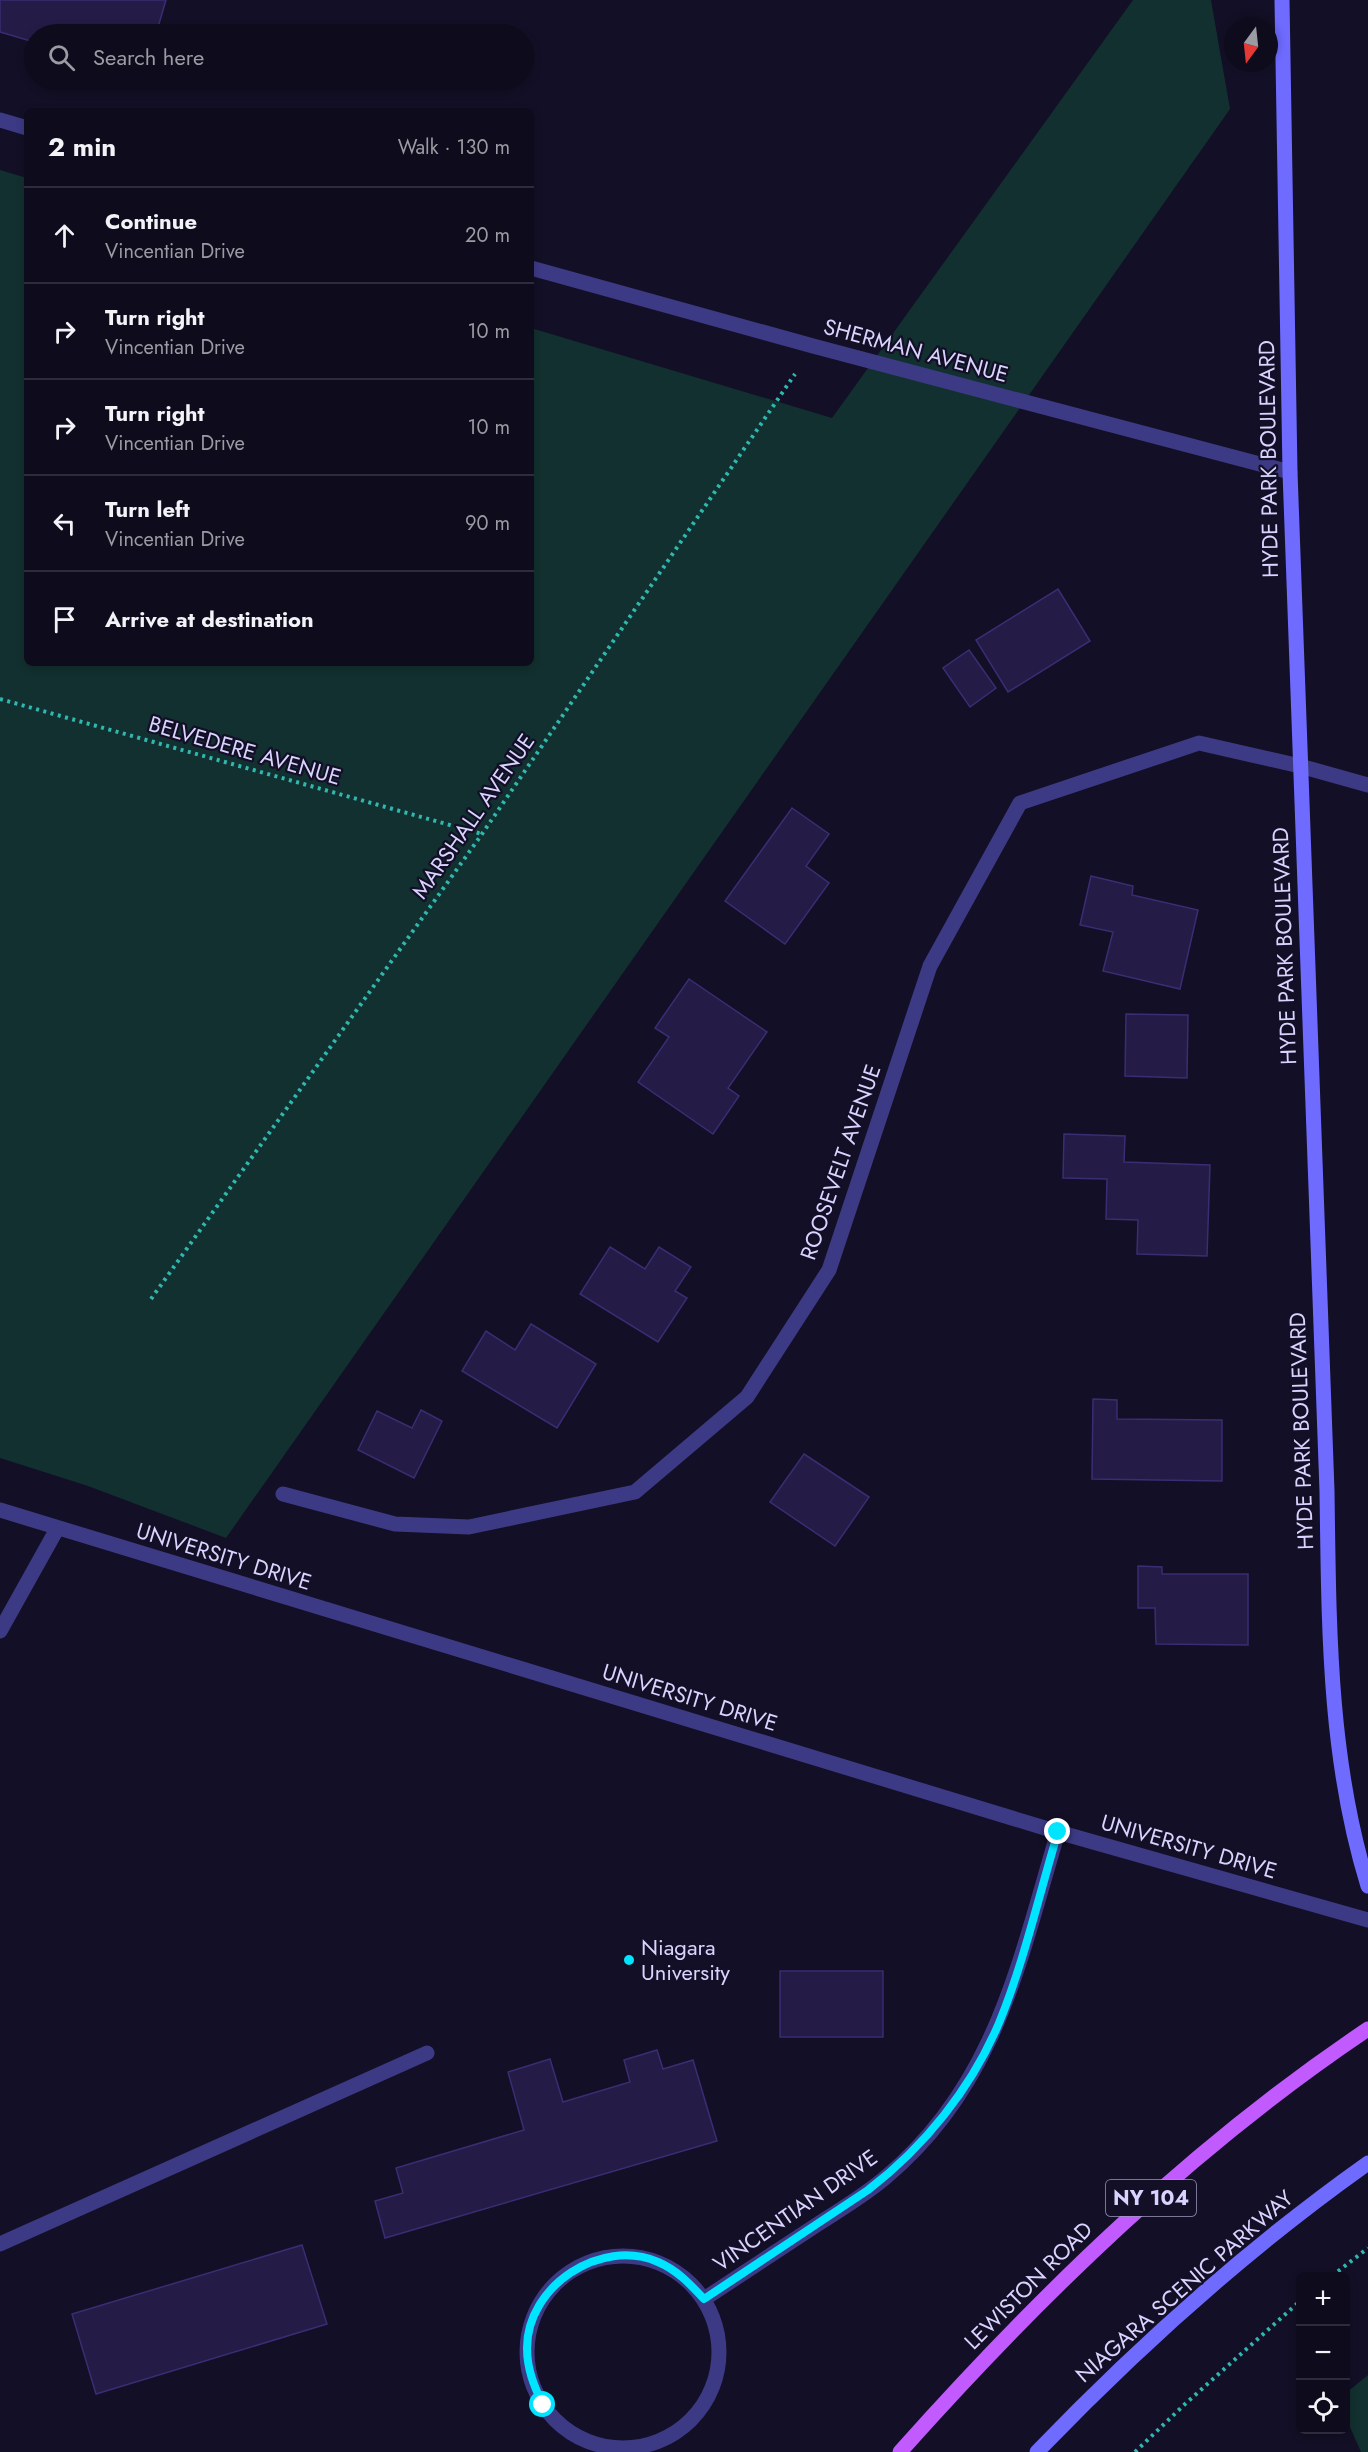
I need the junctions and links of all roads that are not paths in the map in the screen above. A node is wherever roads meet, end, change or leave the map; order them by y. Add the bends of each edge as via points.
1 (1282, 0) edge
2 (0, 120) edge
3 (24, 127) edge
4 (534, 269) edge
5 (1290, 472) junction
6 (1300, 766) junction
7 (1368, 785) edge
8 (283, 1494) dead end
9 (0, 1510) edge
10 (57, 1529) junction
11 (0, 1631) edge
12 (1058, 1832) junction
13 (1368, 1886) edge
14 (1368, 1920) edge
15 (1368, 2029) edge
16 (427, 2053) dead end
17 (1368, 2163) edge
18 (0, 2244) edge
19 (704, 2299) junction
20 (900, 2452) edge
21 (1037, 2452) edge

1 - 5 main road, HYDE PARK BOULEVARD
2 - 3 street
4 - 5 street, SHERMAN AVENUE
5 - 6 main road, HYDE PARK BOULEVARD
6 - 7 street, ROOSEVELT AVENUE
6 - 8 street, ROOSEVELT AVENUE via 1199,743 1020,803 930,966 829,1270 747,1397 635,1492 469,1527 395,1524
6 - 13 main road, HYDE PARK BOULEVARD via 1329,1638 1348,1804
9 - 10 street, UNIVERSITY DRIVE
10 - 11 street
10 - 12 street, UNIVERSITY DRIVE
12 - 14 street, UNIVERSITY DRIVE
12 - 19 street, VINCENTIAN DRIVE via 1006,2005 988,2045 950,2107 922,2142 878,2183
15 - 20 main road, LEWISTON ROAD / NY 104 via 1247,2118 1124,2222 1010,2333
16 - 18 street
17 - 21 main road, NIAGARA SCENIC PARKWAY via 1273,2234 1201,2295
19 - 19 street, VINCENTIAN DRIVE via 684,2277 657,2261 628,2256 598,2259 570,2272 548,2292 533,2317 527,2347 530,2377 543,2405 563,2427 590,2442 619,2448 649,2445 677,2432 699,2412 714,2386 720,2356 716,2326

